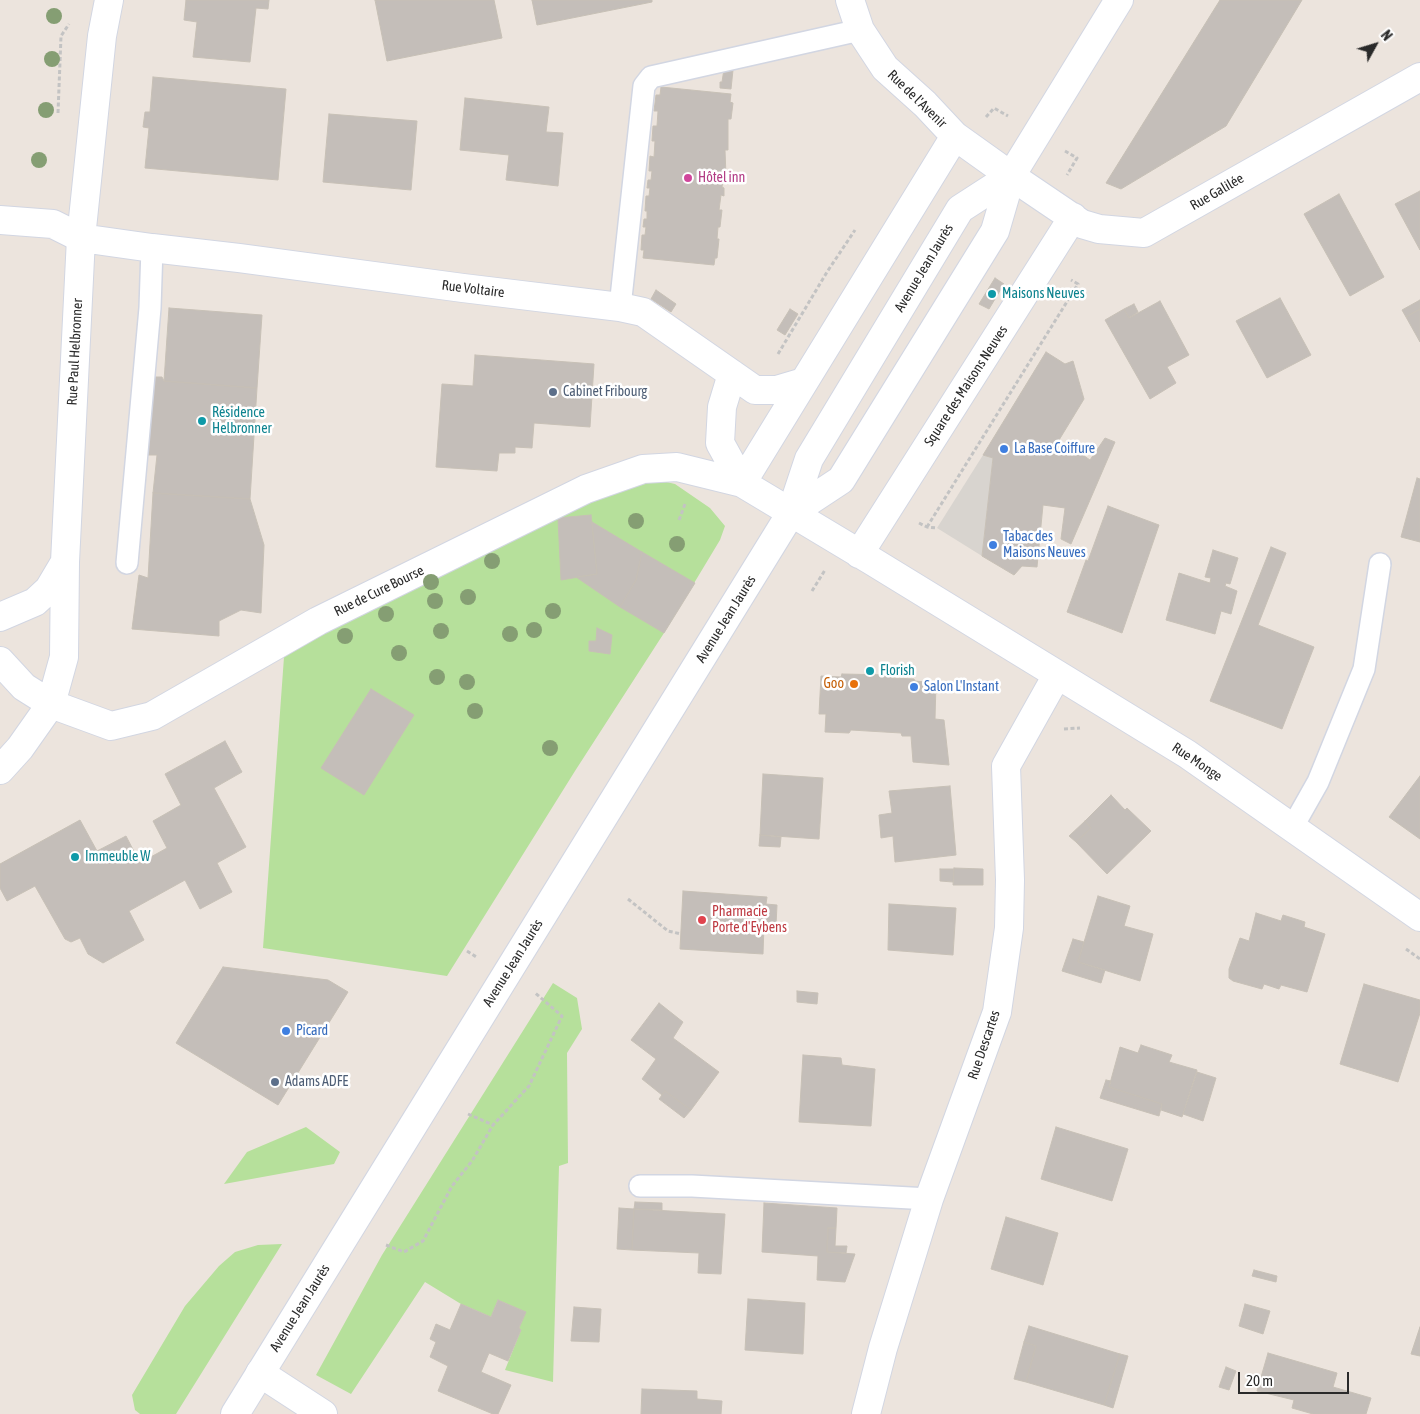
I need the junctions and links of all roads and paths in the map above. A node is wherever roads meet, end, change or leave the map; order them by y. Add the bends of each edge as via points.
1 (109, 0) edge
2 (850, 0) edge
3 (1119, 0) edge
4 (860, 30) junction
5 (1420, 77) edge
6 (955, 136) junction
7 (1011, 176) junction
8 (1073, 217) junction
9 (0, 220) edge
10 (859, 224) dead end
11 (81, 238) junction
12 (152, 248) junction
13 (1078, 284) dead end
14 (620, 307) junction
15 (732, 374) junction
16 (804, 382) junction
17 (755, 390) junction
18 (698, 474) junction
19 (742, 483) junction
20 (791, 513) junction
21 (679, 520) dead end
22 (927, 527) dead end
23 (859, 554) junction
24 (65, 562) junction
25 (127, 563) dead end
26 (1380, 564) dead end
27 (0, 617) edge
28 (0, 661) edge
29 (1057, 675) junction
30 (51, 704) junction
31 (0, 770) edge
32 (1292, 828) junction
33 (628, 899) dead end
34 (1420, 917) edge
35 (681, 934) dead end
36 (467, 951) dead end
37 (506, 974) junction
38 (468, 1114) dead end
39 (493, 1125) junction
40 (640, 1186) dead end
41 (930, 1199) junction
42 (386, 1245) dead end
43 (260, 1373) junction
44 (235, 1414) edge
45 (323, 1414) edge
46 (866, 1414) edge

1 - 11 street, Rue Paul Helbronner via 102,36
2 - 4 street, Rue de l'Avenir
3 - 7 street, Avenue Jean Jaurès
4 - 6 street, Rue de l'Avenir via 885,68
4 - 14 lane via 652,77 644,86
5 - 8 street, Rue Galilée via 1144,234 1099,229 1082,224
6 - 7 street, Rue de l'Avenir
6 - 16 street
7 - 8 street, Rue Galilée
7 - 20 street, Avenue Jean Jaurès via 960,209 809,459
7 - 20 street, Avenue Jean Jaurès via 995,231 841,480
8 - 23 street, Square des Maisons Neuves
9 - 11 street, Rue Voltaire via 53,224
10 - 17 path
11 - 12 street, Rue Voltaire
11 - 24 street, Rue Paul Helbronner
12 - 14 street, Rue Voltaire
12 - 25 lane via 150,308
13 - 22 path
14 - 15 street, Rue Voltaire via 643,312
15 - 17 street
15 - 19 street via 722,407 720,443
16 - 17 street via 777,390
16 - 19 street
18 - 19 street, Rue de Cure Bourse
18 - 21 path
18 - 30 street, Rue de Cure Bourse via 677,467 643,468 586,489 318,621 152,716 111,726
19 - 20 street, Rue de Cure Bourse
20 - 23 street
20 - 37 street, Avenue Jean Jaurès
23 - 29 street, Rue Monge
24 - 27 street via 49,589 35,602
24 - 30 street, Rue Paul Helbronner via 64,657
26 - 32 lane via 1364,669 1318,782
28 - 30 street, Rue de Cure Bourse via 24,687
29 - 32 street, Rue Monge via 1187,754
29 - 41 street, Rue Descartes via 1006,766 1009,928 997,1012
30 - 31 street
32 - 34 street, Rue Monge
33 - 35 path via 668,931
36 - 37 path
37 - 39 path via 562,1016 529,1086
37 - 43 street, Avenue Jean Jaurès
38 - 39 path
39 - 42 path via 472,1161 452,1186 423,1241 404,1252
40 - 41 lane
41 - 46 street, Rue Descartes via 883,1348
43 - 44 street, Avenue Jean Jaurès
43 - 45 street

